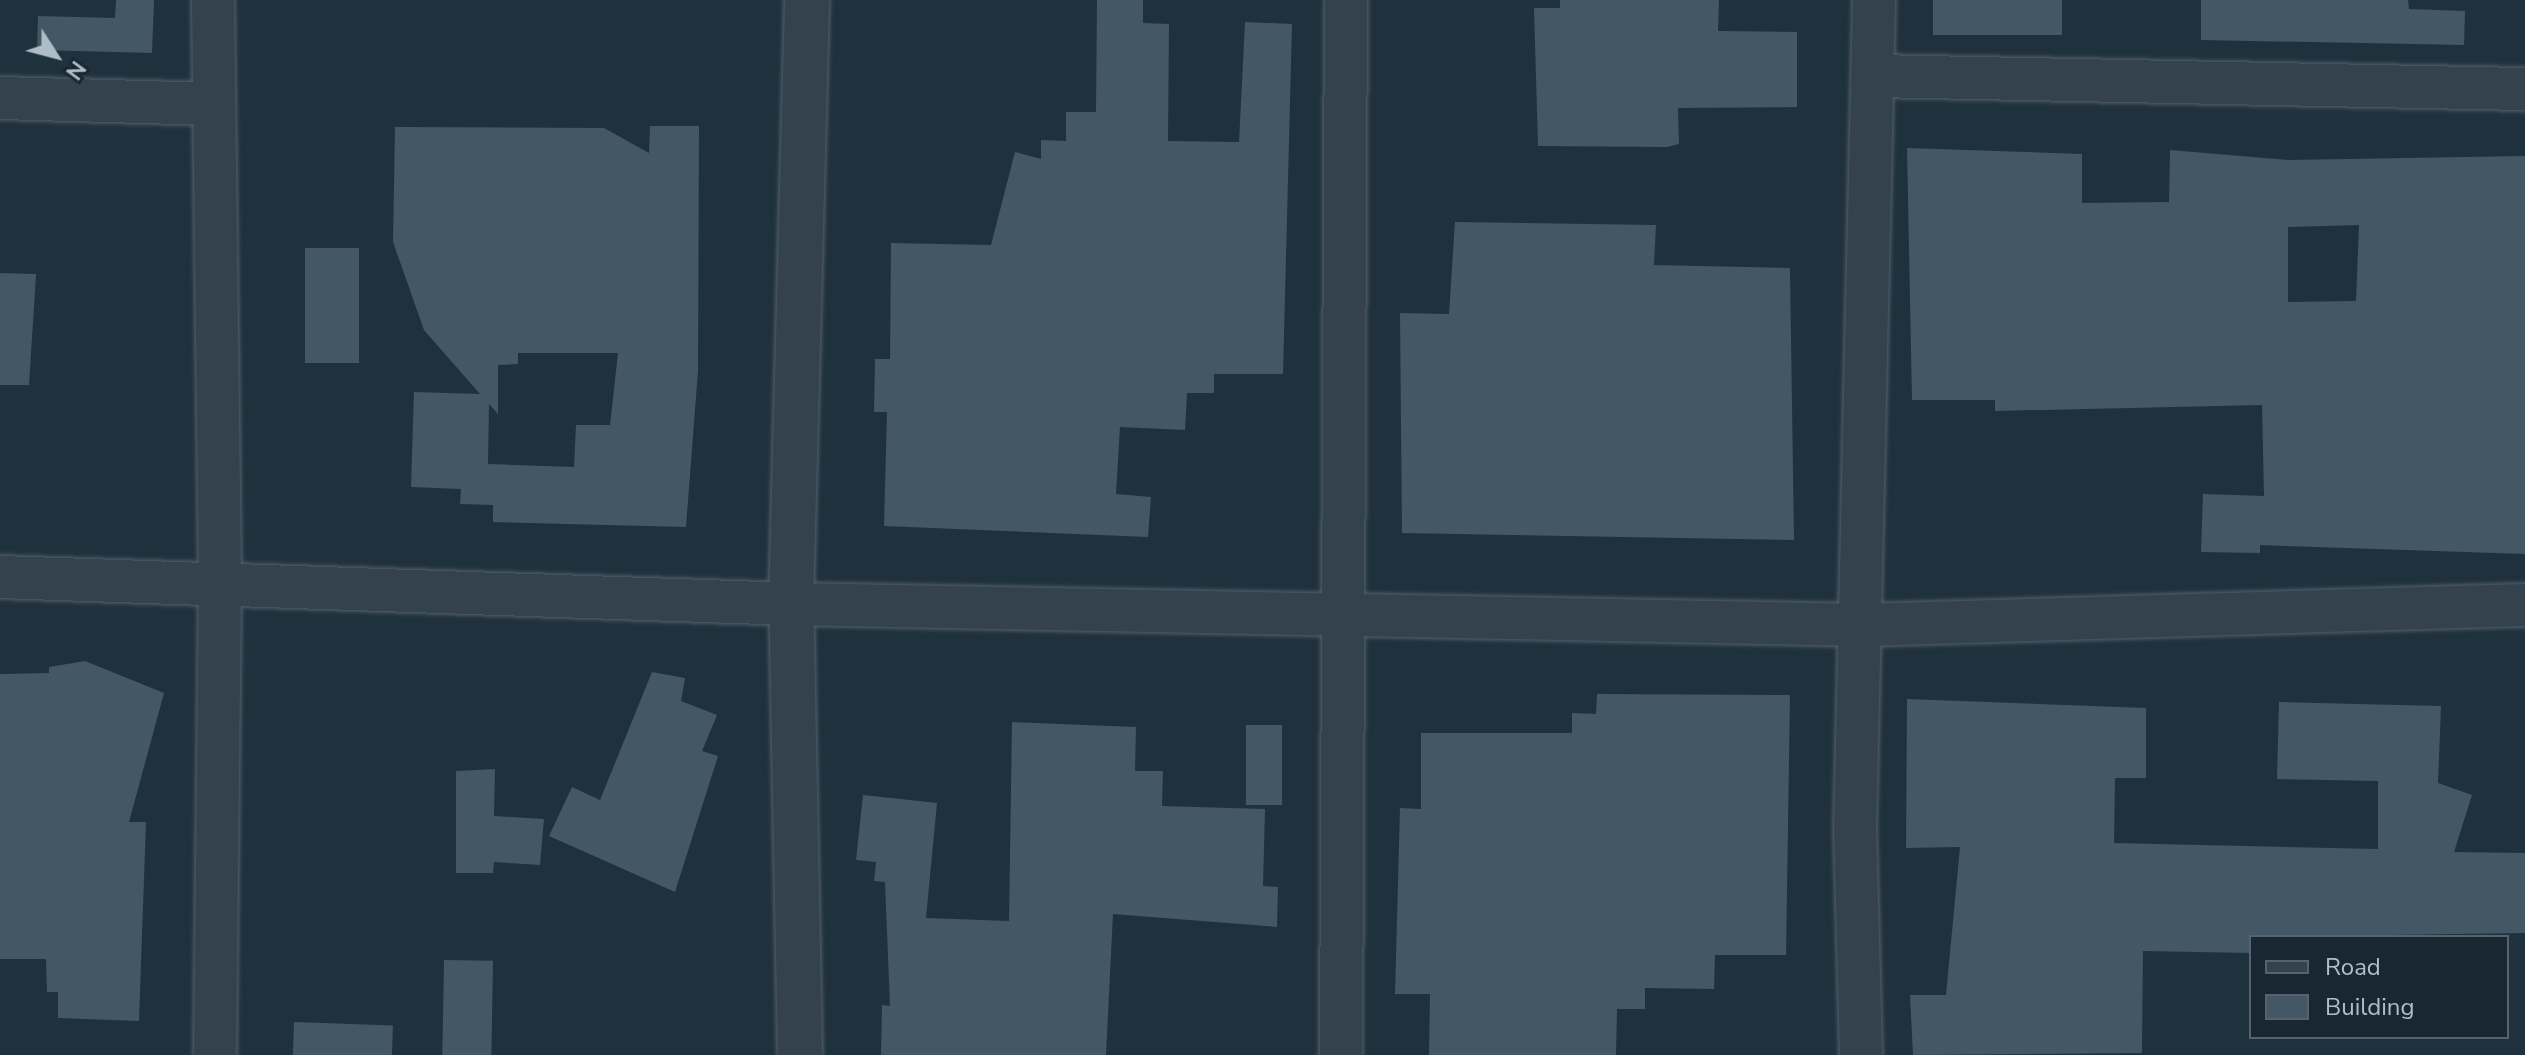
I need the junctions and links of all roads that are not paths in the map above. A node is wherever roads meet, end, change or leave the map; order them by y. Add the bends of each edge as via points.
1 (213, 0) edge
2 (807, 0) edge
3 (1346, 0) edge
4 (1874, 0) edge
5 (1875, 76) junction
6 (2525, 89) edge
7 (0, 98) edge
8 (211, 104) junction
9 (0, 577) edge
10 (220, 582) junction
11 (791, 604) junction
12 (2525, 605) edge
13 (1348, 615) junction
14 (1863, 625) junction
15 (215, 1055) edge
16 (800, 1055) edge
17 (1341, 1055) edge
18 (1861, 1055) edge

1 - 8 street
2 - 11 street
3 - 13 street
4 - 5 street
5 - 6 street
5 - 14 street
7 - 8 street
8 - 10 street
9 - 10 street
10 - 11 street
10 - 15 street
11 - 13 street
11 - 16 street
12 - 14 street
13 - 14 street
13 - 17 street
14 - 18 street via 1855,832

